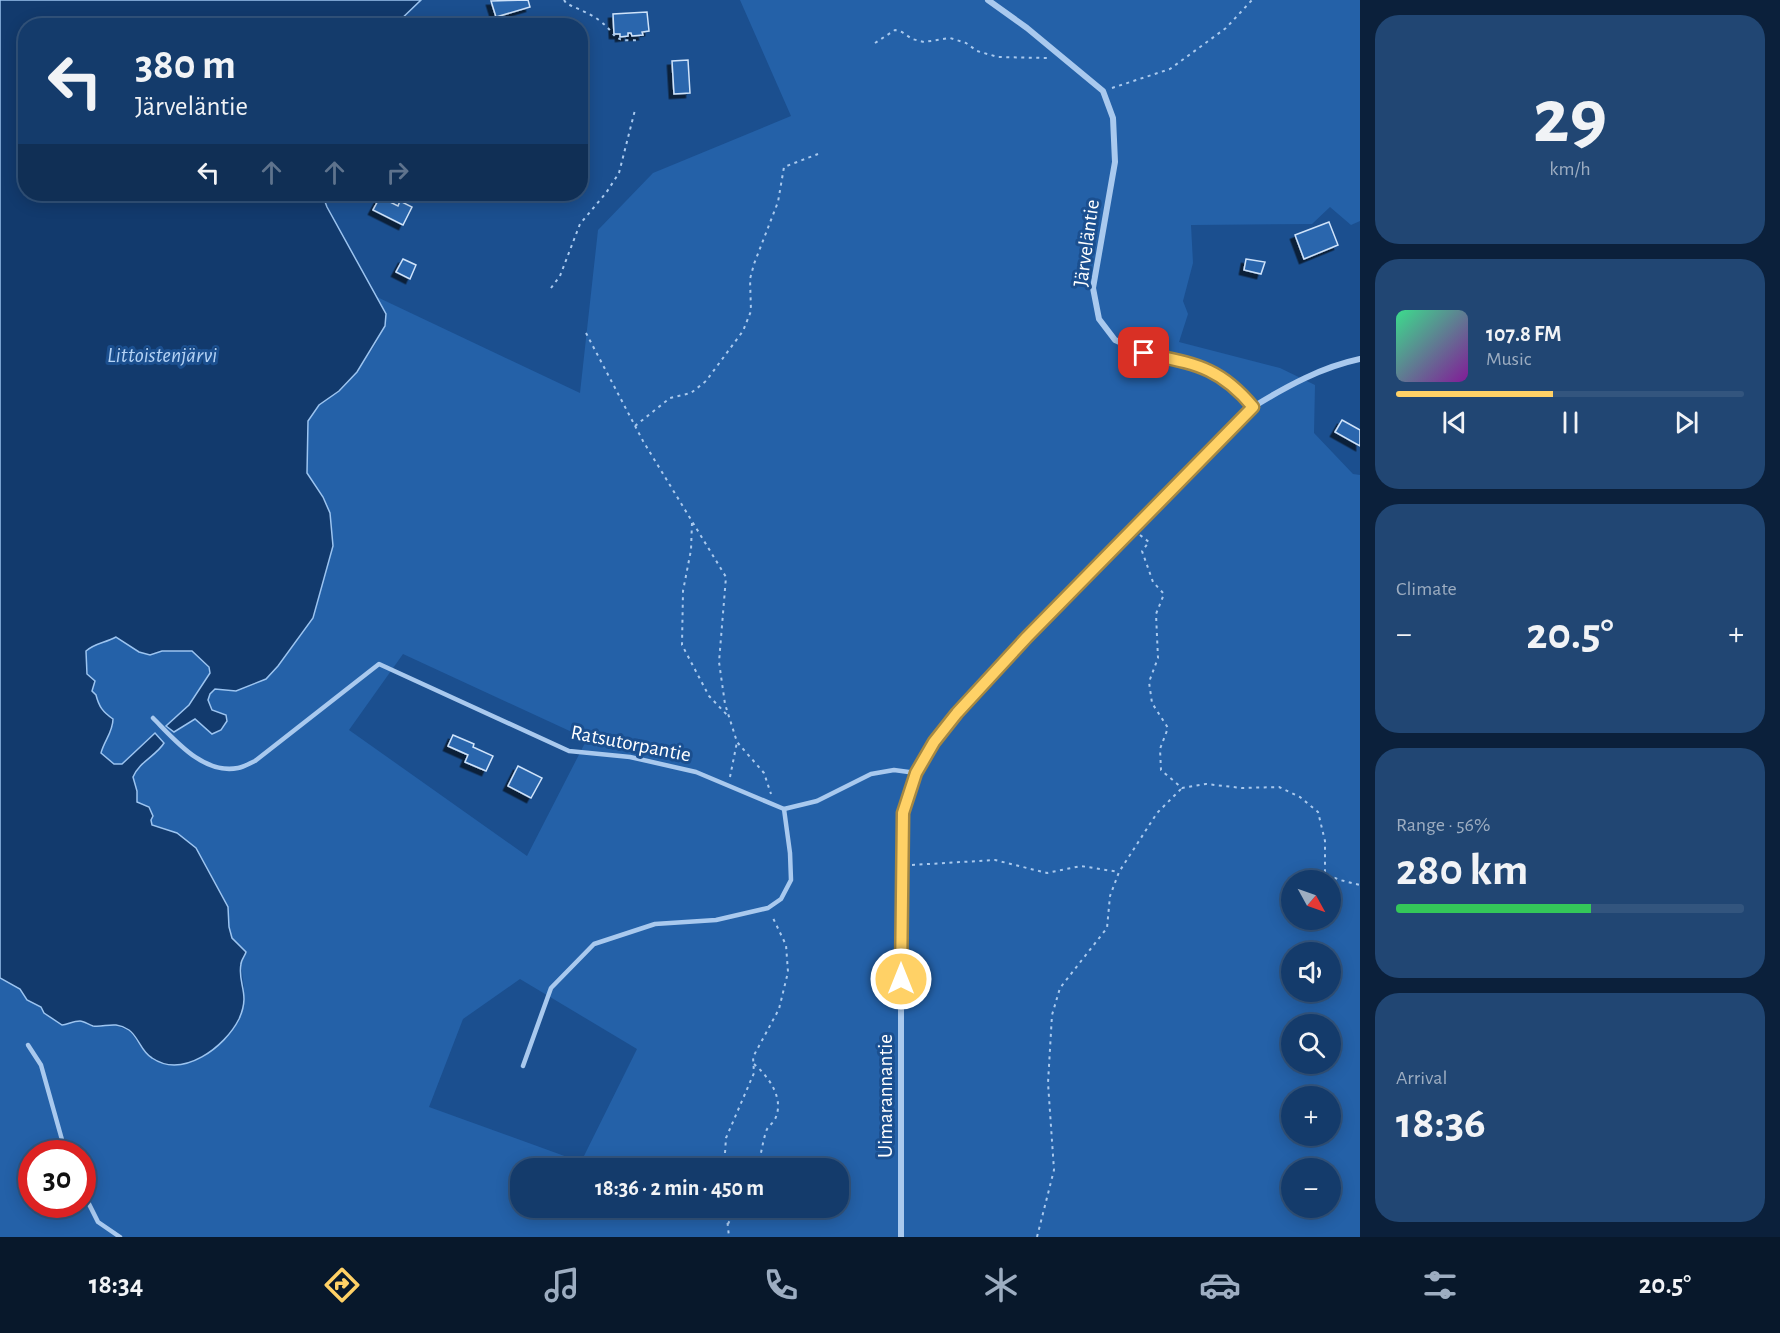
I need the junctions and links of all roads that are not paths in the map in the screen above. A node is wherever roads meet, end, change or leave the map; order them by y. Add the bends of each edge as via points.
1 (988, 0) edge
2 (1360, 359) edge
3 (1253, 407) junction
4 (153, 718) dead end
5 (916, 773) junction
6 (784, 809) junction
7 (27, 1045) dead end
8 (523, 1066) dead end
9 (62, 1140) edge
10 (96, 1218) edge
11 (120, 1237) edge
12 (901, 1237) edge

1 - 3 street, Järveläntie via 1103,91 1113,117 1115,162 1093,288 1099,319 1115,340 1144,353 1190,363 1220,375
2 - 3 street via 1334,364
3 - 5 street, Uimarannantie via 957,713
4 - 6 lane, Ratsutorpantie via 199,759 213,766 238,768 255,761 379,664 569,751 630,757 696,772
5 - 6 lane via 894,770 871,774 817,801
5 - 12 street, Uimarannantie via 903,813
6 - 8 lane via 791,880 781,899 768,908 716,920 655,924 594,944 551,988
7 - 9 lane via 41,1065
10 - 11 lane

